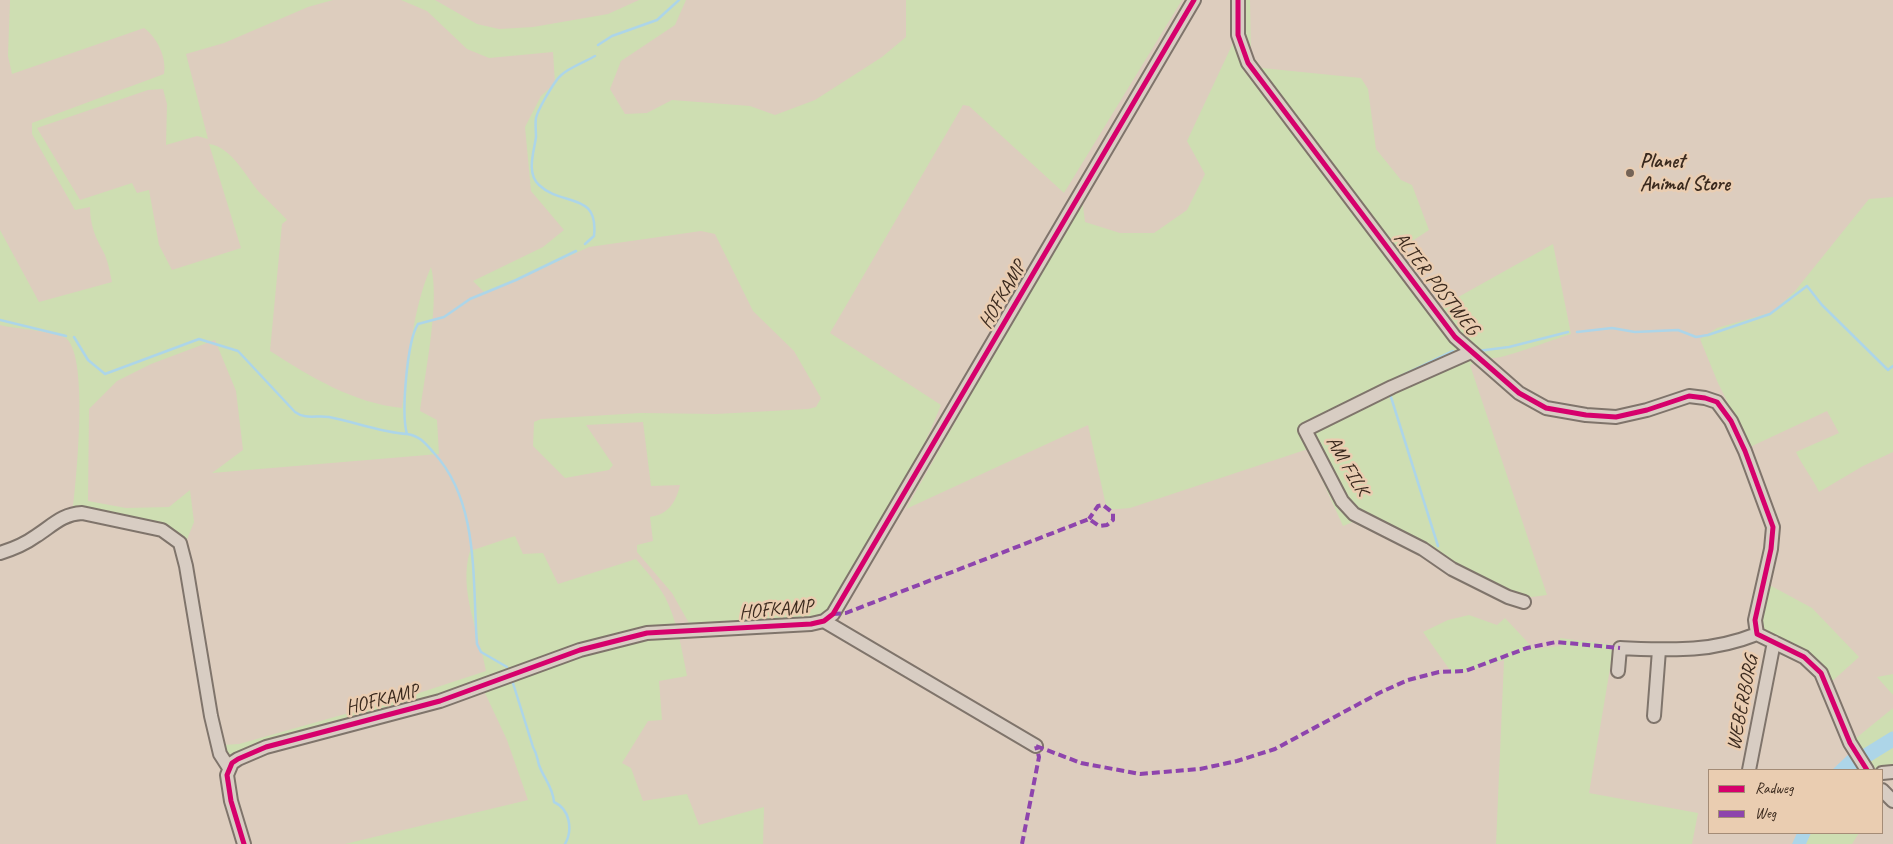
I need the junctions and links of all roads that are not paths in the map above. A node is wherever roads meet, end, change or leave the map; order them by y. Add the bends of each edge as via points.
1 (1194, 0) edge
2 (1238, 0) edge
3 (1471, 352) junction
4 (0, 553) edge
5 (1524, 602) dead end
6 (824, 621) junction
7 (1757, 634) junction
8 (1774, 642) junction
9 (1659, 650) junction
10 (1618, 671) dead end
11 (1654, 716) dead end
12 (1036, 746) dead end
13 (1865, 767) edge
14 (228, 768) junction
15 (1749, 769) edge
16 (1883, 791) edge
17 (1893, 801) edge
18 (244, 844) edge

1 - 6 street, HOFKAMP via 840,604
2 - 3 street, ALTER POSTWEG via 1238,34 1248,63 1450,330
3 - 5 street, AM FILK via 1305,430 1342,501 1354,514 1423,549 1452,569
3 - 7 street, ALTER POSTWEG via 1519,392 1546,408 1616,417 1689,396 1717,402 1731,421 1745,451 1773,527 1755,620
4 - 14 street via 35,537 61,518 82,513 162,530 180,542 211,716 220,754
6 - 12 street, HOFKAMP
6 - 14 street, HOFKAMP via 647,633 538,664 440,701 266,746 238,759
7 - 8 street
7 - 9 street via 1703,650
8 - 13 street via 1804,657 1821,673 1853,748
8 - 15 street, WEBERBORG
9 - 10 street via 1620,648
9 - 11 street
14 - 18 street via 228,789
16 - 17 street

